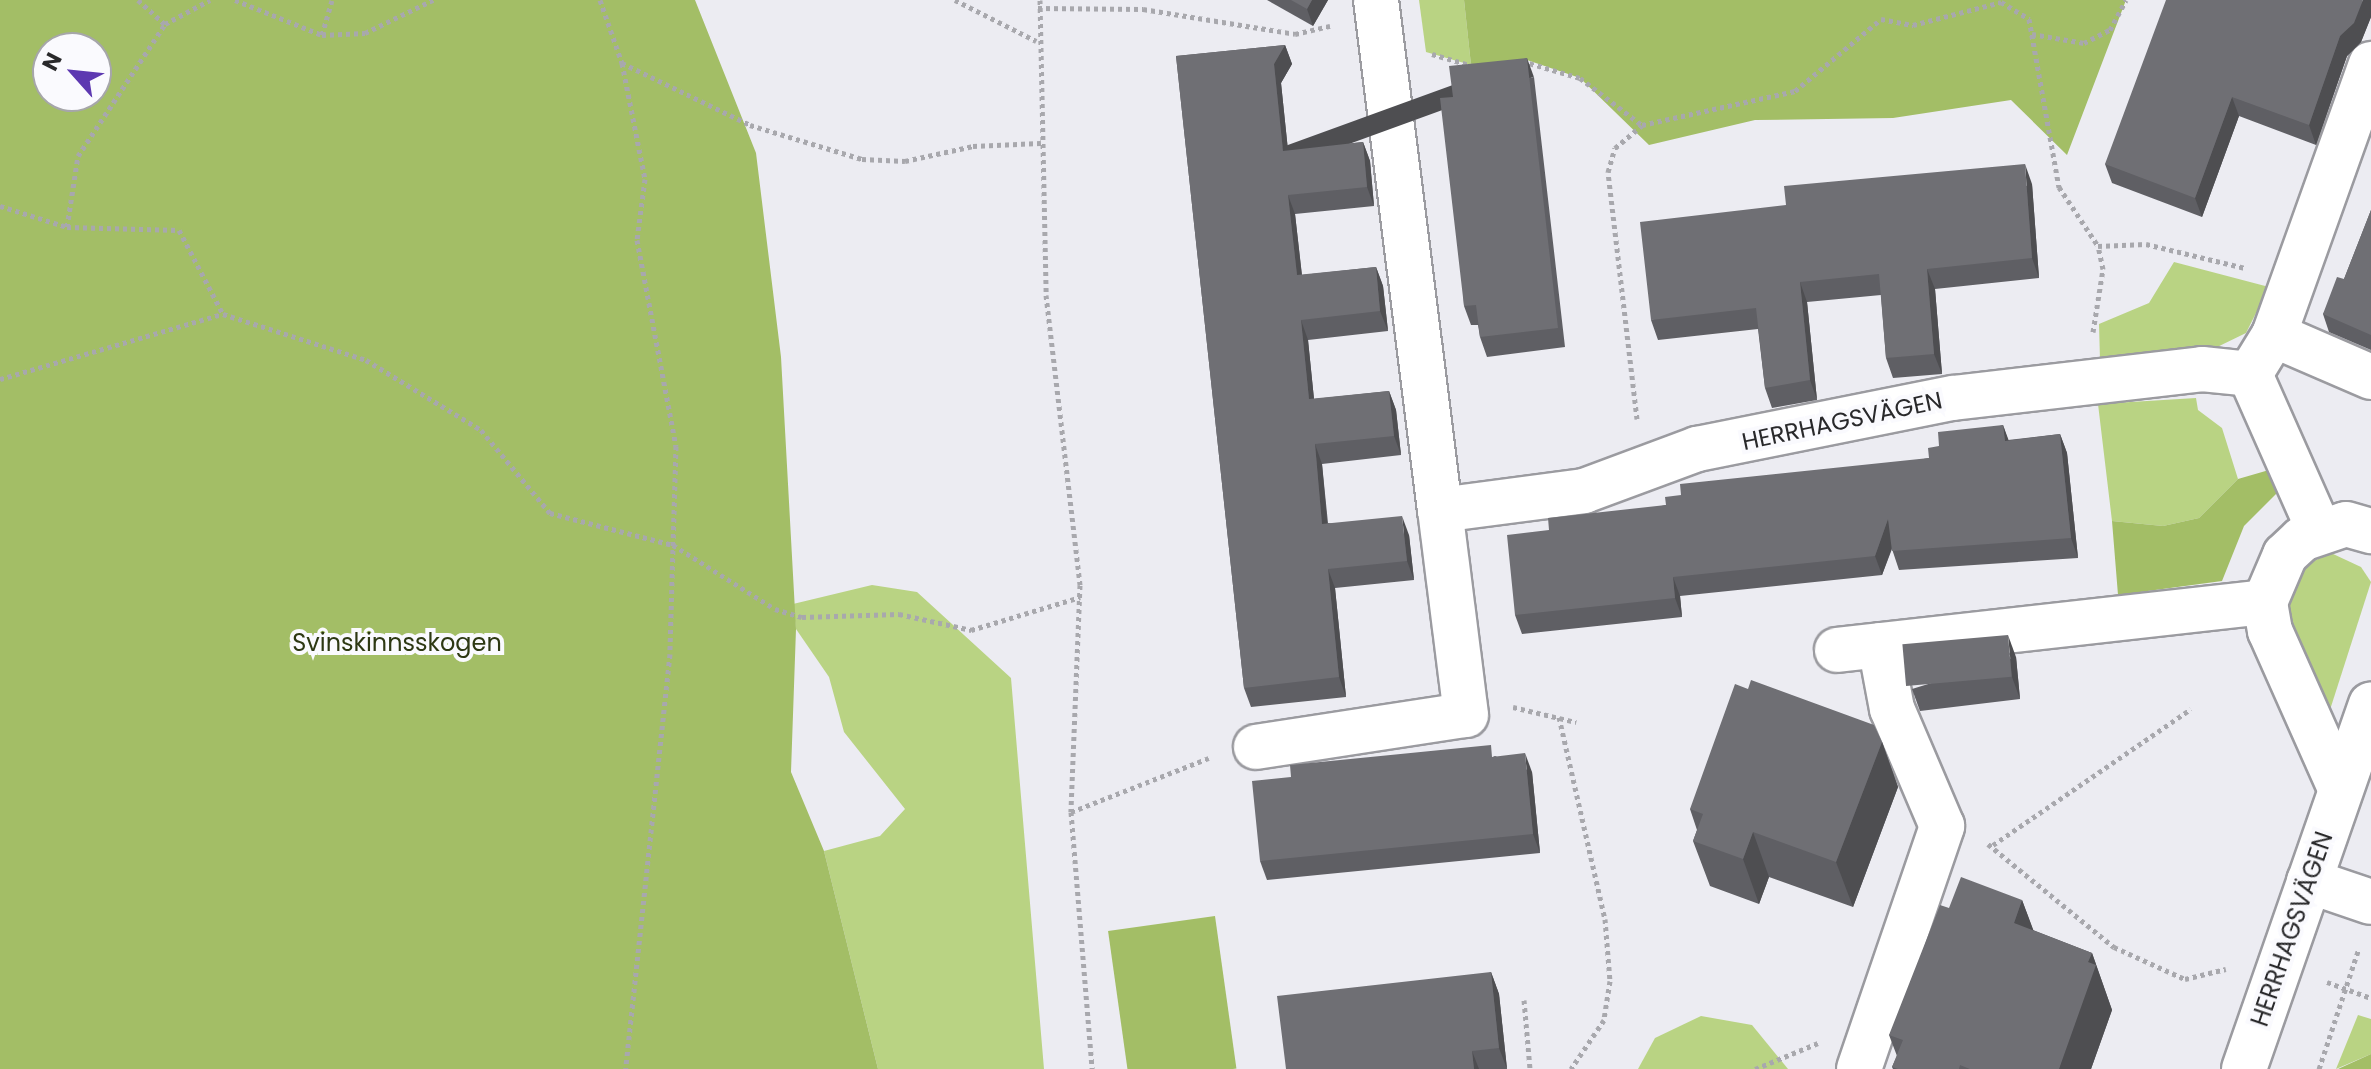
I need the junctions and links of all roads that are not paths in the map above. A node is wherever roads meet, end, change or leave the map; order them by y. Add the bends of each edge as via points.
1 (1377, 7) edge
2 (2371, 64) edge
3 (2274, 335) junction
4 (2250, 374) junction
5 (2371, 377) edge
6 (1440, 510) junction
7 (2319, 530) junction
8 (2371, 531) edge
9 (2265, 602) junction
10 (1880, 645) junction
11 (1837, 650) dead end
12 (2371, 704) edge
13 (1256, 747) road end
14 (2340, 788) junction
15 (2309, 881) junction
16 (2371, 902) edge
17 (1859, 1069) edge
18 (2244, 1069) edge

1 - 6 street
2 - 3 street
3 - 4 street
3 - 5 street
4 - 6 street, HERRHAGSVÄGEN via 2202,369 1953,398 1697,449 1584,491
4 - 7 street
6 - 13 street via 1466,715
7 - 8 street via 2346,524
7 - 9 street via 2285,555
9 - 10 street
9 - 14 street via 2270,631
10 - 11 street
10 - 17 street via 1892,709 1934,794 1941,836
12 - 14 street, HERRHAGSVÄGEN
14 - 15 street, HERRHAGSVÄGEN
15 - 16 street
15 - 18 street, HERRHAGSVÄGEN

